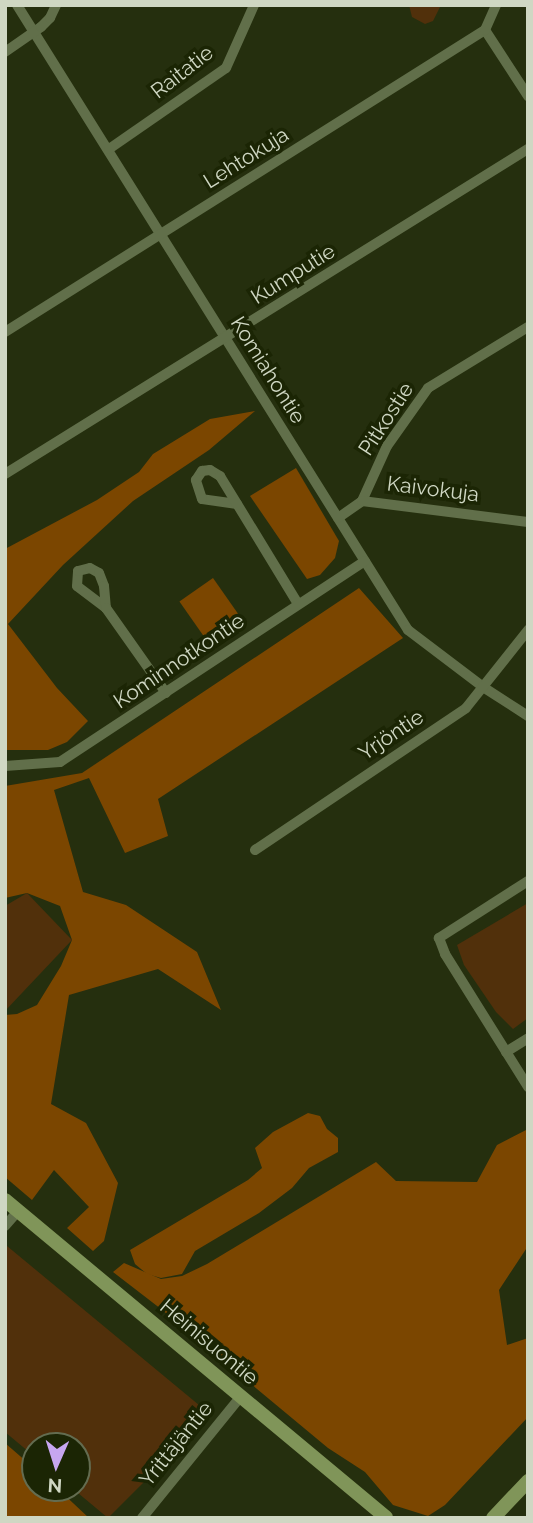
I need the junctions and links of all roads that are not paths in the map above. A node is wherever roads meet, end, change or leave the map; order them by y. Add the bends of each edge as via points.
1 (18, 5) edge
2 (56, 5) edge
3 (254, 5) edge
4 (496, 5) edge
5 (485, 30) junction
6 (34, 33) junction
7 (5, 52) edge
8 (528, 96) edge
9 (109, 149) junction
10 (528, 149) edge
11 (160, 235) junction
12 (528, 327) edge
13 (5, 332) edge
14 (225, 339) junction
15 (5, 474) edge
16 (362, 501) junction
17 (237, 504) dead end
18 (338, 518) junction
19 (528, 522) edge
20 (365, 561) junction
21 (298, 604) junction
22 (106, 608) dead end
23 (528, 630) edge
24 (483, 687) junction
25 (166, 694) junction
26 (528, 716) edge
27 (5, 766) edge
28 (255, 850) dead end
29 (528, 881) edge
30 (528, 1038) edge
31 (506, 1052) junction
32 (528, 1087) edge
33 (5, 1200) edge
34 (18, 1211) junction
35 (5, 1226) edge
36 (241, 1396) junction
37 (528, 1481) edge
38 (142, 1518) edge
39 (386, 1518) edge
40 (493, 1518) edge

1 - 6 street, Komiahontie
2 - 6 street via 50,19
3 - 9 street, Raitatie via 226,68
4 - 5 street
5 - 8 street
5 - 11 street, Lehtokuja
6 - 7 street
6 - 9 street, Komiahontie
9 - 11 street, Komiahontie
10 - 14 street, Kumputie
11 - 13 street, Lehtokuja
11 - 14 street, Komiahontie
12 - 16 street, Pitkostie via 428,388 387,446
14 - 15 street, Kumputie
14 - 18 street, Komiahontie
16 - 18 street, Kaivokuja
16 - 19 street, Kaivokuja
17 - 21 street
18 - 20 street, Komiahontie
20 - 21 street, Kominnotkontie
20 - 24 street, Komiahontie via 408,630
21 - 25 street, Kominnotkontie
22 - 25 street
23 - 24 street, Yrjöntie
24 - 26 street, Komiahontie
24 - 28 street, Yrjöntie via 466,708
25 - 27 street, Kominnotkontie via 60,762
29 - 31 street via 439,938
30 - 31 street
31 - 32 street
33 - 34 street, Heinisuontie
34 - 35 street
34 - 36 street, Heinisuontie
36 - 38 street, Yrittäjäntie
36 - 39 street, Heinisuontie
37 - 40 street

